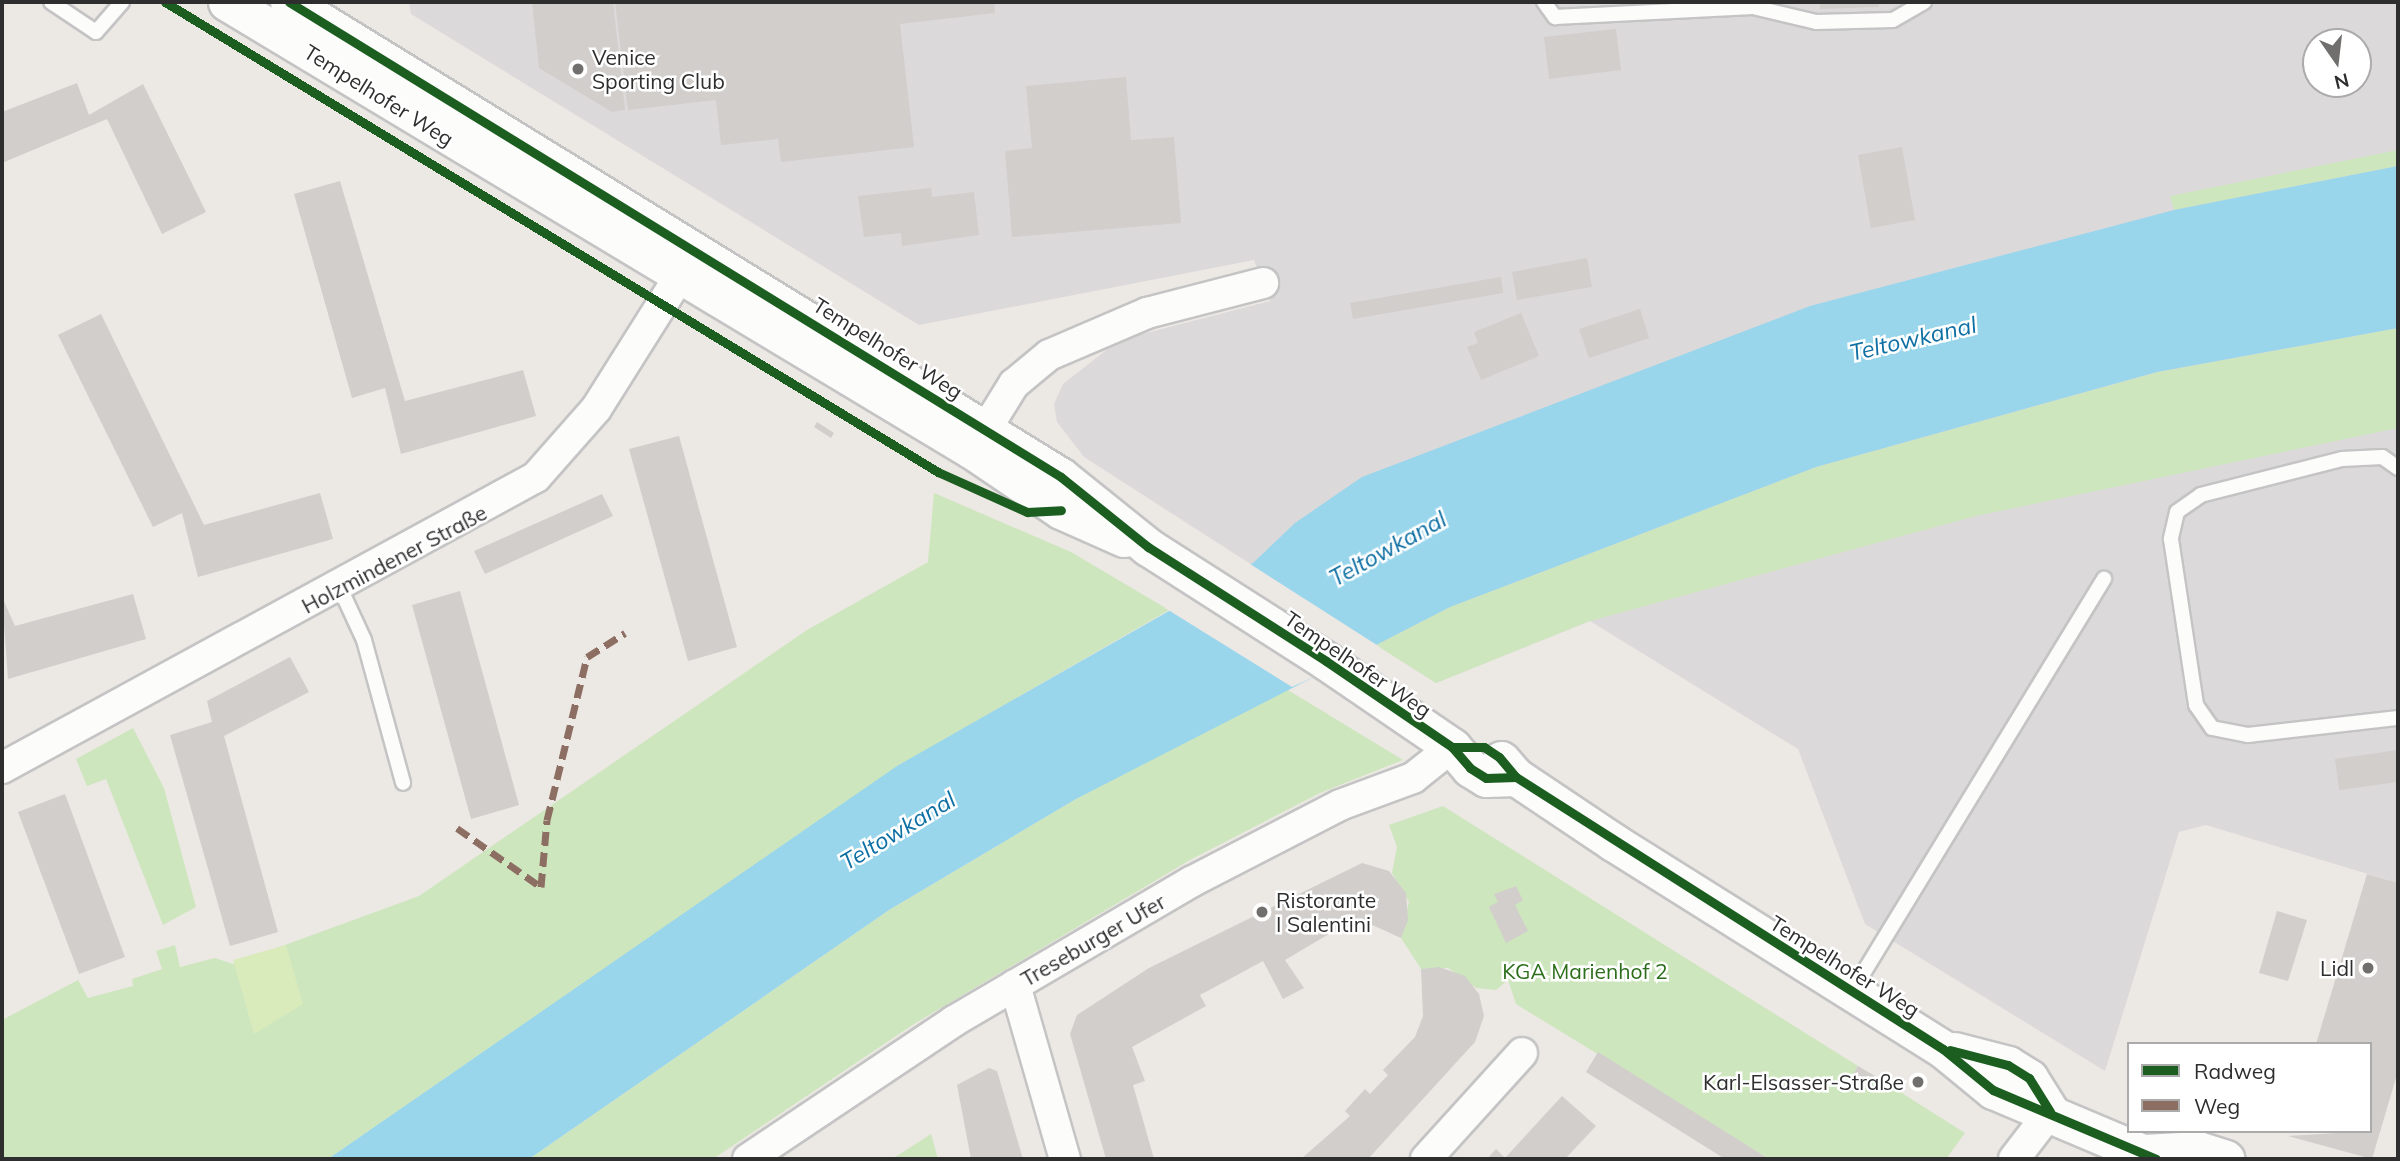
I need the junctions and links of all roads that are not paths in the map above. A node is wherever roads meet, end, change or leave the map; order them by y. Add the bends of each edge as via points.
1 (51, 2) edge
2 (122, 2) edge
3 (227, 2) edge
4 (289, 2) edge
5 (1544, 2) edge
6 (1924, 2) edge
7 (688, 265) junction
8 (1263, 283) dead end
9 (979, 440) junction
10 (2398, 468) edge
11 (2104, 578) dead end
12 (340, 588) junction
13 (2398, 718) edge
14 (1452, 747) junction
15 (2, 768) edge
16 (403, 783) dead end
17 (1015, 985) junction
18 (1852, 991) junction
19 (1522, 1053) dead end
20 (2050, 1112) junction
21 (2150, 1156) edge
22 (748, 1159) edge
23 (1065, 1159) edge
24 (1426, 1159) edge
25 (2014, 1159) edge
26 (2226, 1159) edge

1 - 2 lane via 96,32
3 - 7 street, Tempelhofer Weg
4 - 7 street, Tempelhofer Weg
5 - 6 lane via 1555,17 1753,7 1816,22 1893,20
7 - 9 street, Tempelhofer Weg
7 - 12 street, Holzmindener Straße via 562,454 504,499
8 - 9 street via 1147,313 1049,355 1014,384
9 - 14 street, Tempelhofer Weg via 1088,495 1148,547
10 - 13 lane via 2382,457 2353,457 2200,495 2177,512 2171,538 2196,705 2212,728 2248,735
11 - 18 lane
12 - 15 street, Holzmindener Straße
12 - 16 lane via 364,640
14 - 17 street, Treseburger Ufer via 1423,772 1304,823
14 - 18 street, Tempelhofer Weg via 1484,747 1516,777
17 - 22 street, Treseburger Ufer
17 - 23 street
18 - 20 street, Tempelhofer Weg via 1943,1049 2008,1065 2029,1078
19 - 24 street
20 - 21 street
20 - 25 street
21 - 26 street via 2198,1150

